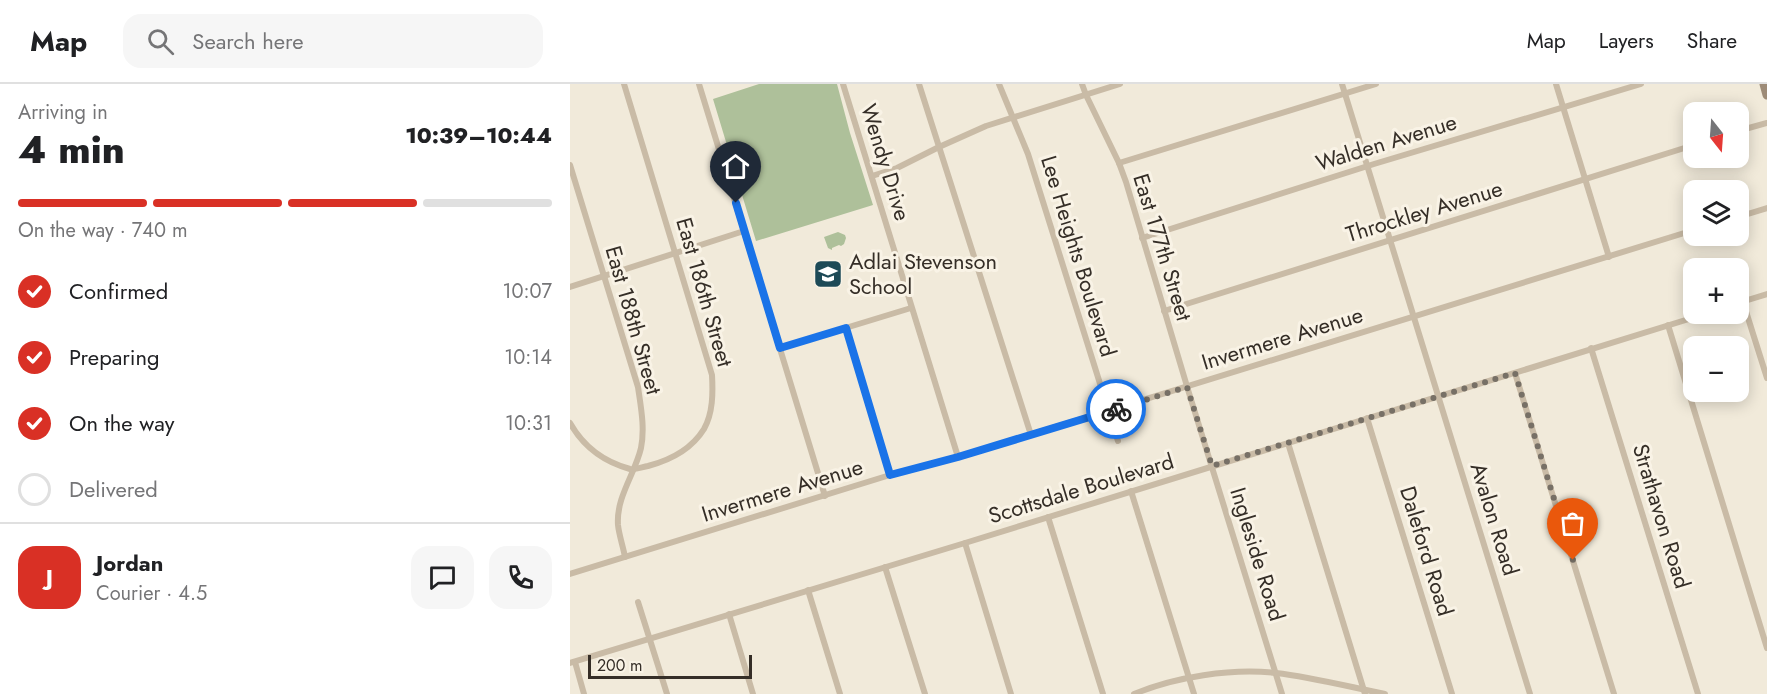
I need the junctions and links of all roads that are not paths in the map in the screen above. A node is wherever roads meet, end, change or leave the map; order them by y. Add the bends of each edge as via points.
1 (624, 84) edge
2 (699, 84) edge
3 (843, 84) edge
4 (919, 84) edge
5 (999, 84) edge
6 (1082, 84) edge
7 (1120, 84) edge
8 (1342, 84) edge
9 (1376, 84) edge
10 (1556, 84) edge
11 (1641, 84) edge
12 (1764, 84) edge
13 (1345, 94) junction
14 (1086, 95) junction
15 (1767, 95) edge
16 (1563, 106) junction
17 (1014, 117) junction
18 (1767, 123) edge
19 (1749, 128) edge
20 (939, 147) junction
21 (1683, 148) edge
22 (1119, 163) junction
23 (570, 165) edge
24 (1368, 166) junction
25 (872, 176) junction
26 (1585, 179) junction
27 (1767, 208) edge
28 (1749, 214) edge
29 (744, 231) junction
30 (1683, 233) edge
31 (1142, 238) junction
32 (1390, 240) junction
33 (675, 253) junction
34 (1609, 256) junction
35 (604, 276) junction
36 (570, 287) edge
37 (1767, 294) edge
38 (1749, 300) edge
39 (911, 308) junction
40 (1164, 311) junction
41 (1414, 316) junction
42 (1683, 321) edge
43 (1748, 324) edge
44 (1668, 325) junction
45 (846, 328) junction
46 (780, 348) junction
47 (1591, 348) junction
48 (1515, 373) junction
49 (1767, 378) edge
50 (1187, 387) junction
51 (1439, 396) junction
52 (1108, 411) junction
53 (1367, 418) junction
54 (570, 423) edge
55 (1199, 426) joint
56 (1031, 435) junction
57 (1118, 441) dead end
58 (1288, 443) junction
59 (958, 457) junction
60 (1212, 466) junction
61 (632, 470) junction
62 (890, 475) junction
63 (1131, 491) junction
64 (825, 496) junction
65 (1048, 517) junction
66 (964, 543) junction
67 (625, 557) junction
68 (885, 567) junction
69 (570, 574) edge
70 (807, 590) junction
71 (638, 602) dead end
72 (729, 614) junction
73 (650, 638) junction
74 (1767, 648) edge
75 (572, 663) edge
76 (1276, 673) junction
77 (1190, 679) junction
78 (1365, 692) edge
79 (584, 694) edge
80 (667, 694) edge
81 (753, 694) edge
82 (840, 694) edge
83 (925, 694) edge
84 (1011, 694) edge
85 (1102, 694) edge
86 (1134, 694) edge
87 (1194, 694) edge
88 (1282, 694) edge
89 (1385, 694) edge
90 (1452, 694) edge
91 (1530, 694) edge
92 (1614, 694) edge
93 (1698, 694) edge

1 - 33 street, East 186th Street
2 - 29 street
3 - 25 street, Wendy Drive
4 - 20 street
5 - 17 street, Lee Heights Boulevard
6 - 14 street, East 177th Street
7 - 14 street
8 - 13 street, Avalon Road
9 - 13 street
10 - 16 street
11 - 16 street, Walden Avenue
12 - 15 main road
13 - 22 street
13 - 24 street, Avalon Road
14 - 17 street
14 - 22 street, East 177th Street
16 - 24 street, Walden Avenue
16 - 26 street
17 - 20 street
17 - 52 street, Lee Heights Boulevard
18 - 19 street
20 - 25 street
20 - 56 street
21 - 26 street, Throckley Avenue
22 - 31 street, East 177th Street
23 - 35 street, East 188th Street
24 - 31 street, Walden Avenue
24 - 32 street, Avalon Road
25 - 39 street, Wendy Drive
26 - 32 street, Throckley Avenue
26 - 34 street
27 - 28 street
29 - 33 street
29 - 46 street
30 - 34 street, Invermere Avenue
31 - 40 street, East 177th Street
32 - 40 street, Throckley Avenue
32 - 41 street, Avalon Road
33 - 35 street
33 - 61 street, East 186th Street via 712,375 713,395 704,428 693,443 668,460
34 - 41 street, Invermere Avenue
35 - 36 street
35 - 61 street, East 188th Street via 638,387 643,430
37 - 38 street
39 - 45 street
39 - 59 street, Wendy Drive
40 - 50 street, East 177th Street
41 - 50 street, Invermere Avenue
41 - 51 street, Avalon Road
42 - 44 street, Scottsdale Boulevard
43 - 49 street
44 - 47 street, Scottsdale Boulevard
44 - 74 street
45 - 46 street
45 - 62 street
46 - 64 street
47 - 48 street, Scottsdale Boulevard
47 - 93 street, Strathavon Road
48 - 51 street, Scottsdale Boulevard
48 - 92 street
50 - 52 street, Invermere Avenue
50 - 55 street, East 177th Street
51 - 53 street, Scottsdale Boulevard
51 - 91 street, Avalon Road
52 - 56 street, Invermere Avenue
52 - 57 street, Lee Heights Boulevard
53 - 58 street, Scottsdale Boulevard
53 - 90 street, Daleford Road
54 - 61 street via 584,444 597,454
55 - 60 street, Ingleside Road
56 - 59 street, Invermere Avenue
58 - 60 street, Scottsdale Boulevard
58 - 78 street
59 - 62 street, Invermere Avenue
60 - 63 street, Scottsdale Boulevard
60 - 76 street, Ingleside Road
61 - 67 street, East 188th Street via 618,524
62 - 64 street, Invermere Avenue
63 - 65 street, Scottsdale Boulevard
63 - 77 street
64 - 67 street, Invermere Avenue
65 - 66 street, Scottsdale Boulevard
65 - 85 street
66 - 68 street, Scottsdale Boulevard
66 - 84 street
67 - 69 street, Invermere Avenue
68 - 70 street, Scottsdale Boulevard
68 - 83 street
70 - 72 street, Scottsdale Boulevard
70 - 82 street
71 - 73 street
72 - 73 street, Scottsdale Boulevard
72 - 81 street
73 - 75 street, Scottsdale Boulevard
73 - 80 street
75 - 79 street
76 - 77 street via 1231,672
76 - 78 street
76 - 88 street, Ingleside Road
77 - 86 street
77 - 87 street
78 - 89 street

